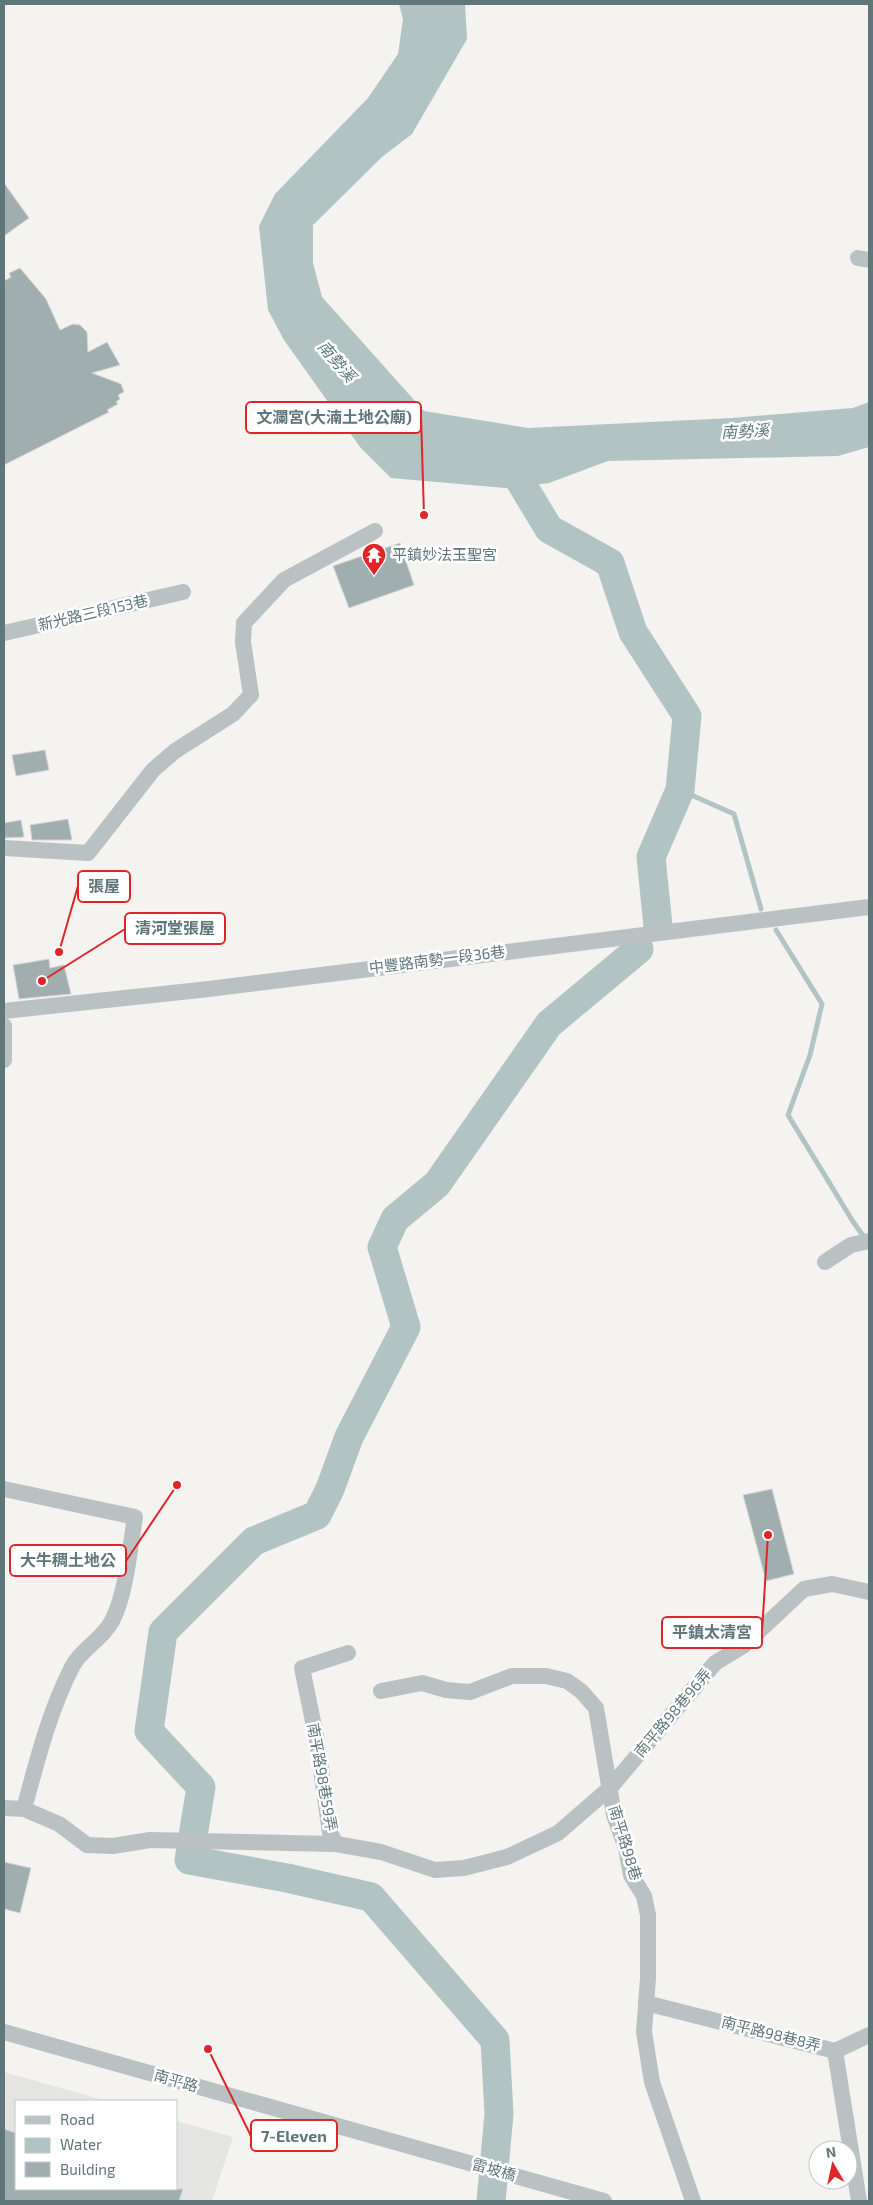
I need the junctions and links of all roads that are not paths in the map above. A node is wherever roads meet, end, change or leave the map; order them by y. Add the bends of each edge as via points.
1 (376, 531) dead end
2 (183, 592) dead end
3 (4, 633) edge
4 (4, 848) edge
5 (869, 907) edge
6 (4, 1011) edge
7 (4, 1026) edge
8 (4, 1058) edge
9 (868, 1241) edge
10 (825, 1262) dead end
11 (4, 1489) edge
12 (869, 1592) edge
13 (348, 1653) dead end
14 (381, 1691) dead end
15 (610, 1788) junction
16 (4, 1808) edge
17 (24, 1809) junction
18 (336, 1844) junction
19 (646, 2002) junction
20 (4, 2032) edge
21 (869, 2035) edge
22 (835, 2050) junction
23 (435, 2154) joint
24 (604, 2201) edge
25 (693, 2201) edge
26 (858, 2201) edge

1 - 4 street via 284,580 244,624 243,642 251,695 233,714 175,750 153,770 88,853
2 - 3 street, 新光路三段153巷
5 - 6 street, 中豐路南勢一段36巷 via 209,989
7 - 8 street
9 - 10 street via 851,1245
11 - 17 street via 135,1517 120,1600 102,1636 72,1666 45,1729
12 - 15 street, 南平路98巷96弄 via 832,1584 804,1589 743,1646 715,1663
13 - 18 street, 南平路98巷59弄 via 302,1668 317,1741 330,1833
14 - 15 street, 南平路98巷 via 422,1683 470,1692 512,1676 546,1676 567,1681 596,1708
15 - 18 street, 南平路98巷59弄 via 558,1832 507,1857 464,1868 435,1870 381,1852
15 - 19 street, 南平路98巷 via 631,1875 644,1896 648,1915
16 - 17 street
17 - 18 street via 59,1824 87,1845 113,1846 150,1840
19 - 22 street, 南平路98巷8弄
19 - 25 street, 南平路98巷 via 644,2032 652,2082
20 - 23 street, 南平路
21 - 22 street
22 - 26 street, 南平路98巷8弄
23 - 24 street, 雷坡橋

